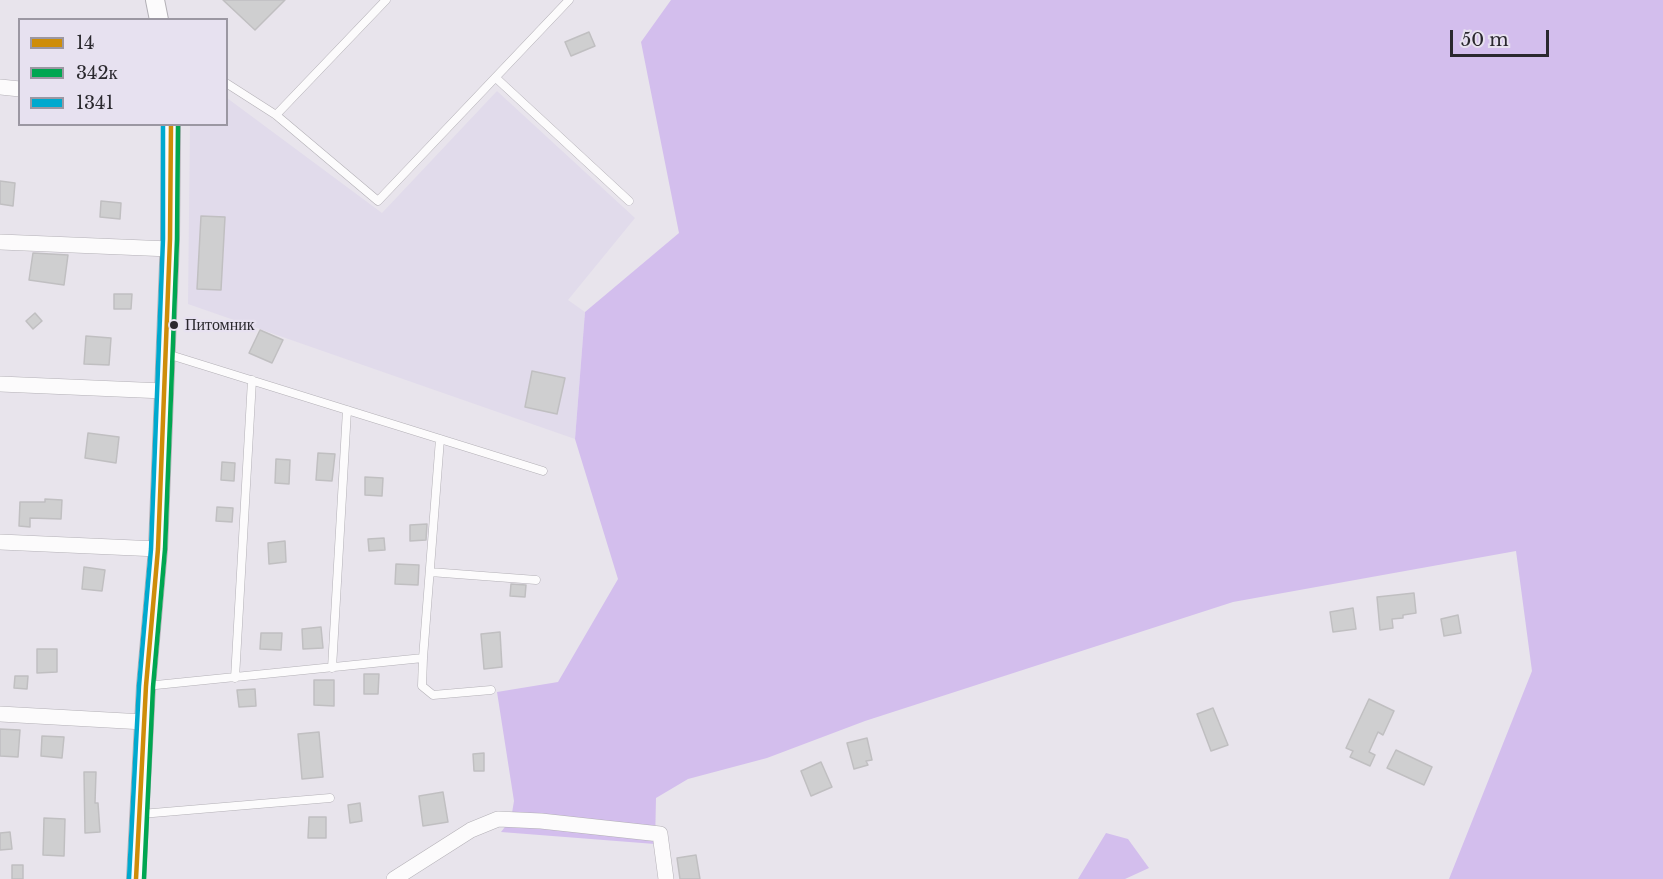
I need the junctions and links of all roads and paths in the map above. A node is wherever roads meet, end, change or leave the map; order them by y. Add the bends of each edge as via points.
1 (155, 0) edge
2 (386, 0) edge
3 (569, 0) edge
4 (159, 18) edge
5 (496, 78) junction
6 (228, 84) edge
7 (0, 87) edge
8 (18, 89) edge
9 (276, 116) junction
10 (171, 126) edge
11 (629, 201) dead end
12 (0, 242) edge
13 (170, 249) junction
14 (165, 354) junction
15 (252, 380) junction
16 (0, 384) edge
17 (164, 391) junction
18 (347, 410) junction
19 (440, 439) junction
20 (543, 471) dead end
21 (0, 542) edge
22 (158, 549) junction
23 (430, 572) junction
24 (536, 580) dead end
25 (423, 658) junction
26 (332, 668) junction
27 (234, 678) junction
28 (146, 686) junction
29 (491, 690) dead end
30 (0, 714) edge
31 (144, 722) junction
32 (330, 798) dead end
33 (139, 814) junction
34 (136, 879) edge
35 (394, 879) edge
36 (666, 879) edge

1 - 4 street
2 - 9 lane
3 - 5 lane
5 - 9 lane via 378,201
5 - 11 lane
6 - 9 lane
7 - 8 street
10 - 13 street
12 - 13 street
13 - 14 street
14 - 15 lane
14 - 17 street
15 - 18 lane
15 - 27 lane
16 - 17 street
17 - 22 street
18 - 19 lane
18 - 26 lane
19 - 20 lane
19 - 23 lane
21 - 22 street
22 - 28 street
23 - 24 lane
23 - 25 lane
25 - 26 lane
25 - 29 lane via 422,686 433,695
26 - 27 lane
27 - 28 lane
28 - 31 street
30 - 31 street
31 - 33 street
32 - 33 lane
33 - 34 street
35 - 36 street via 471,830 498,819 660,834

